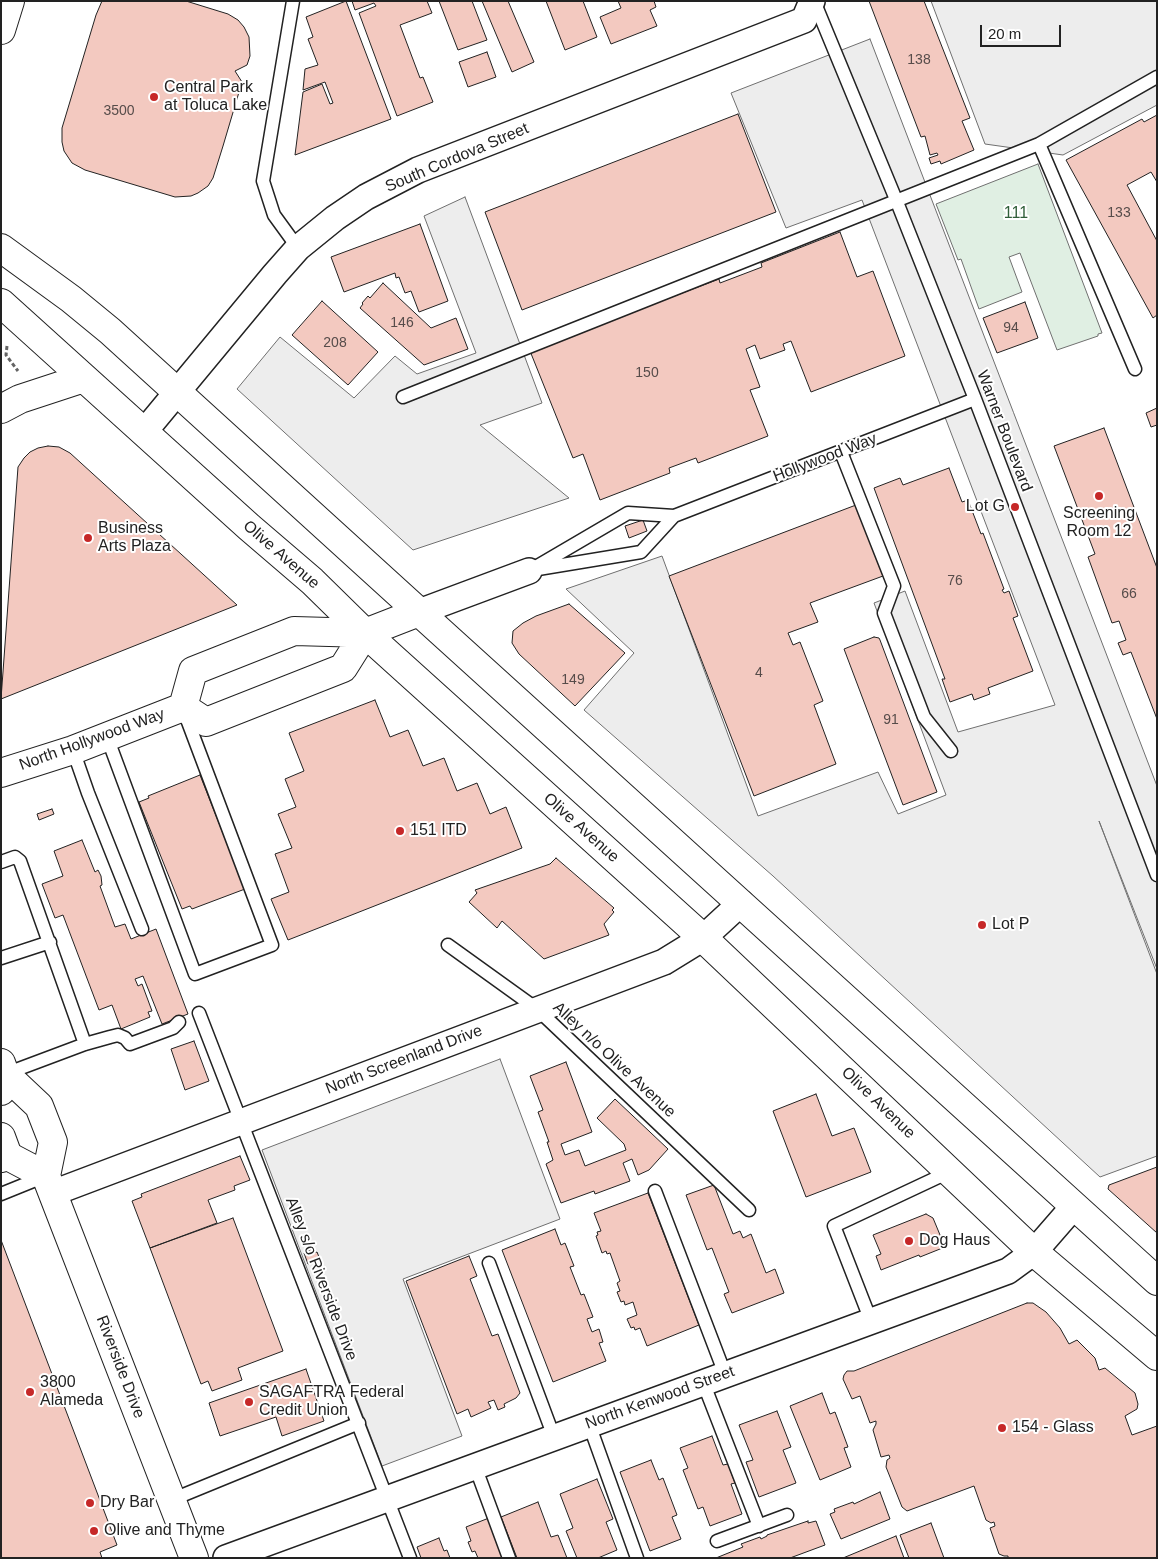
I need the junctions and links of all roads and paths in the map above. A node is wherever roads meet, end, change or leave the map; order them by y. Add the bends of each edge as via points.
1 (10, 1) edge
2 (293, 1) edge
3 (813, 1) edge
4 (1, 30) edge
5 (1157, 77) edge
6 (1039, 144) junction
7 (897, 202) junction
8 (1, 248) edge
9 (298, 248) junction
10 (1, 304) edge
11 (7, 346) dead end
12 (3, 355) edge
13 (1134, 369) dead end
14 (23, 378) dead end
15 (84, 378) junction
16 (178, 392) junction
17 (403, 397) dead end
18 (975, 400) junction
19 (1, 409) edge
20 (144, 432) junction
21 (841, 452) junction
22 (674, 516) junction
23 (529, 571) junction
24 (419, 612) junction
25 (365, 633) junction
26 (183, 707) junction
27 (106, 737) junction
28 (73, 750) junction
29 (951, 751) dead end
30 (1, 773) edge
31 (1, 862) edge
32 (1157, 875) edge
33 (741, 903) junction
34 (142, 929) dead end
35 (704, 938) junction
36 (50, 942) junction
37 (448, 944) dead end
38 (1, 958) edge
39 (536, 1010) junction
40 (199, 1013) dead end
41 (179, 1022) dead end
42 (85, 1044) junction
43 (2, 1076) edge
44 (242, 1121) junction
45 (4, 1150) edge
46 (949, 1172) junction
47 (49, 1184) junction
48 (656, 1192) dead end
49 (1, 1194) edge
50 (1074, 1206) junction
51 (749, 1210) dead end
52 (1034, 1252) junction
53 (490, 1263) dead end
54 (1157, 1281) edge
55 (871, 1321) junction
56 (1157, 1356) edge
57 (714, 1378) junction
58 (359, 1423) junction
59 (589, 1424) junction
60 (554, 1437) junction
61 (475, 1466) junction
62 (387, 1498) junction
63 (171, 1500) junction
64 (787, 1515) dead end
65 (758, 1526) junction
66 (717, 1541) dead end
67 (194, 1558) edge
68 (226, 1558) edge
69 (410, 1558) edge
70 (509, 1558) edge
71 (637, 1558) edge

1 - 4 main road
2 - 9 lane via 263,181 274,215
3 - 7 lane, Warner Boulevard
3 - 9 street, South Cordova Street via 804,20 418,170 366,197
5 - 6 lane
6 - 7 lane
6 - 13 lane
7 - 17 lane
7 - 18 lane, Warner Boulevard
8 - 16 main road via 71,299
9 - 16 street, South Cordova Street
10 - 15 main road, Olive Avenue
11 - 12 path
12 - 14 path
15 - 19 main road via 20,399
15 - 20 main road, Olive Avenue
16 - 20 street, South Cordova Street
16 - 24 main road
18 - 21 lane, Hollywood Way
18 - 32 lane, Warner Boulevard
20 - 25 main road, Olive Avenue via 312,581
21 - 22 lane, Hollywood Way
21 - 29 lane via 894,586 884,612 924,717
22 - 23 lane, Hollywood Way via 628,513
22 - 23 lane, Hollywood Way via 641,552
23 - 24 street, Hollywood Way
24 - 25 main road
24 - 33 main road
25 - 26 main road, North Hollywood Way via 343,668 206,722
25 - 26 main road, North Hollywood Way via 294,631 193,671
25 - 35 main road, Olive Avenue
26 - 27 main road, North Hollywood Way
26 - 27 lane via 272,945 195,974
27 - 28 main road, North Hollywood Way
28 - 30 main road, North Hollywood Way
28 - 34 lane
31 - 36 lane via 15,857 20,861
33 - 35 street, North Screenland Drive
33 - 50 main road
35 - 39 street, North Screenland Drive via 664,962
35 - 46 main road, Olive Avenue
36 - 38 lane
36 - 42 lane
37 - 39 lane, Alley n/o Olive Avenue
39 - 44 street, North Screenland Drive
39 - 51 lane, Alley n/o Olive Avenue
40 - 44 lane, Alley s/o Riverside Drive
41 - 42 lane via 173,1028 130,1044 118,1035
42 - 43 lane
43 - 47 main road via 39,1106 53,1142
44 - 47 street, North Screenland Drive
44 - 58 lane, Alley s/o Riverside Drive
45 - 47 main road
46 - 52 main road, Olive Avenue
46 - 55 lane via 834,1226
47 - 49 lane
47 - 63 main road, Riverside Drive
48 - 57 lane
50 - 52 street, North Kenwood Street
50 - 54 main road
52 - 55 street, North Kenwood Street via 1008,1271
52 - 56 main road, Olive Avenue
53 - 60 lane
55 - 57 street, North Kenwood Street
57 - 59 street, North Kenwood Street
57 - 65 lane
58 - 62 lane, Alley s/o Riverside Drive
58 - 63 lane
59 - 60 street, North Kenwood Street
59 - 71 lane
60 - 61 street, North Kenwood Street
61 - 62 street, North Kenwood Street
61 - 70 lane
62 - 68 street, North Kenwood Street
62 - 69 lane, Alley s/o Riverside Drive
63 - 67 main road, Riverside Drive
64 - 65 lane
65 - 66 lane

